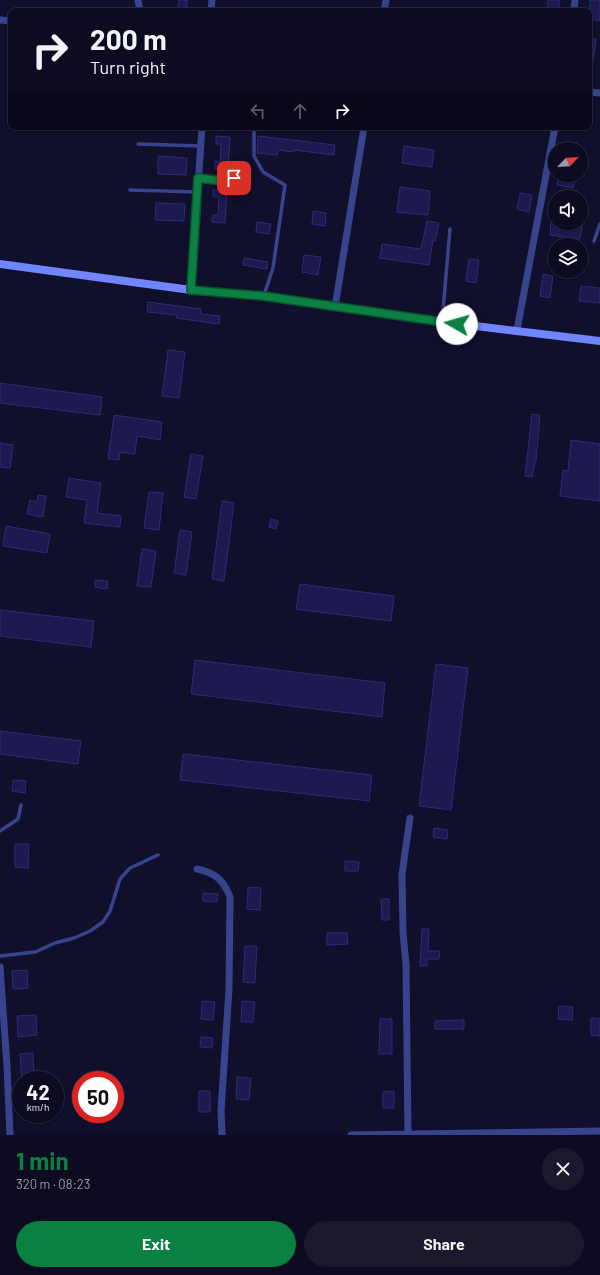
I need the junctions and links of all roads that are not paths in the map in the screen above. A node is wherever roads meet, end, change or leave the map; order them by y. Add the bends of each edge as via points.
1 (202, 130) edge
2 (254, 130) edge
3 (364, 130) edge
4 (554, 130) edge
5 (138, 144) dead end
6 (200, 146) junction
7 (198, 178) junction
8 (234, 178) dead end
9 (130, 190) dead end
10 (198, 192) junction
11 (600, 224) edge
12 (450, 229) dead end
13 (594, 241) dead end
14 (0, 264) edge
15 (191, 290) junction
16 (263, 296) junction
17 (335, 307) junction
18 (442, 322) junction
19 (517, 330) junction
20 (600, 341) edge
21 (21, 805) dead end
22 (410, 818) dead end
23 (0, 831) edge
24 (158, 855) dead end
25 (196, 869) dead end
26 (0, 956) edge
27 (0, 967) edge
28 (600, 1131) edge
29 (10, 1135) edge
30 (222, 1135) edge
31 (351, 1135) edge
32 (408, 1135) edge

1 - 6 street
2 - 16 lane via 254,156 263,172 285,185 273,268
3 - 17 street
4 - 19 street
5 - 6 lane
6 - 7 street
7 - 8 lane via 223,181
7 - 10 street
9 - 10 lane
10 - 15 street
11 - 13 lane
12 - 18 lane
14 - 15 main road
15 - 16 main road
16 - 17 main road
17 - 18 main road
18 - 19 main road
19 - 20 main road
21 - 23 lane via 18,819
22 - 32 street via 402,874
24 - 26 lane via 130,868 120,879 110,911 103,922 90,931 35,952
25 - 30 street via 217,876 225,885 230,897 231,929
27 - 29 street
28 - 32 street
31 - 32 street

